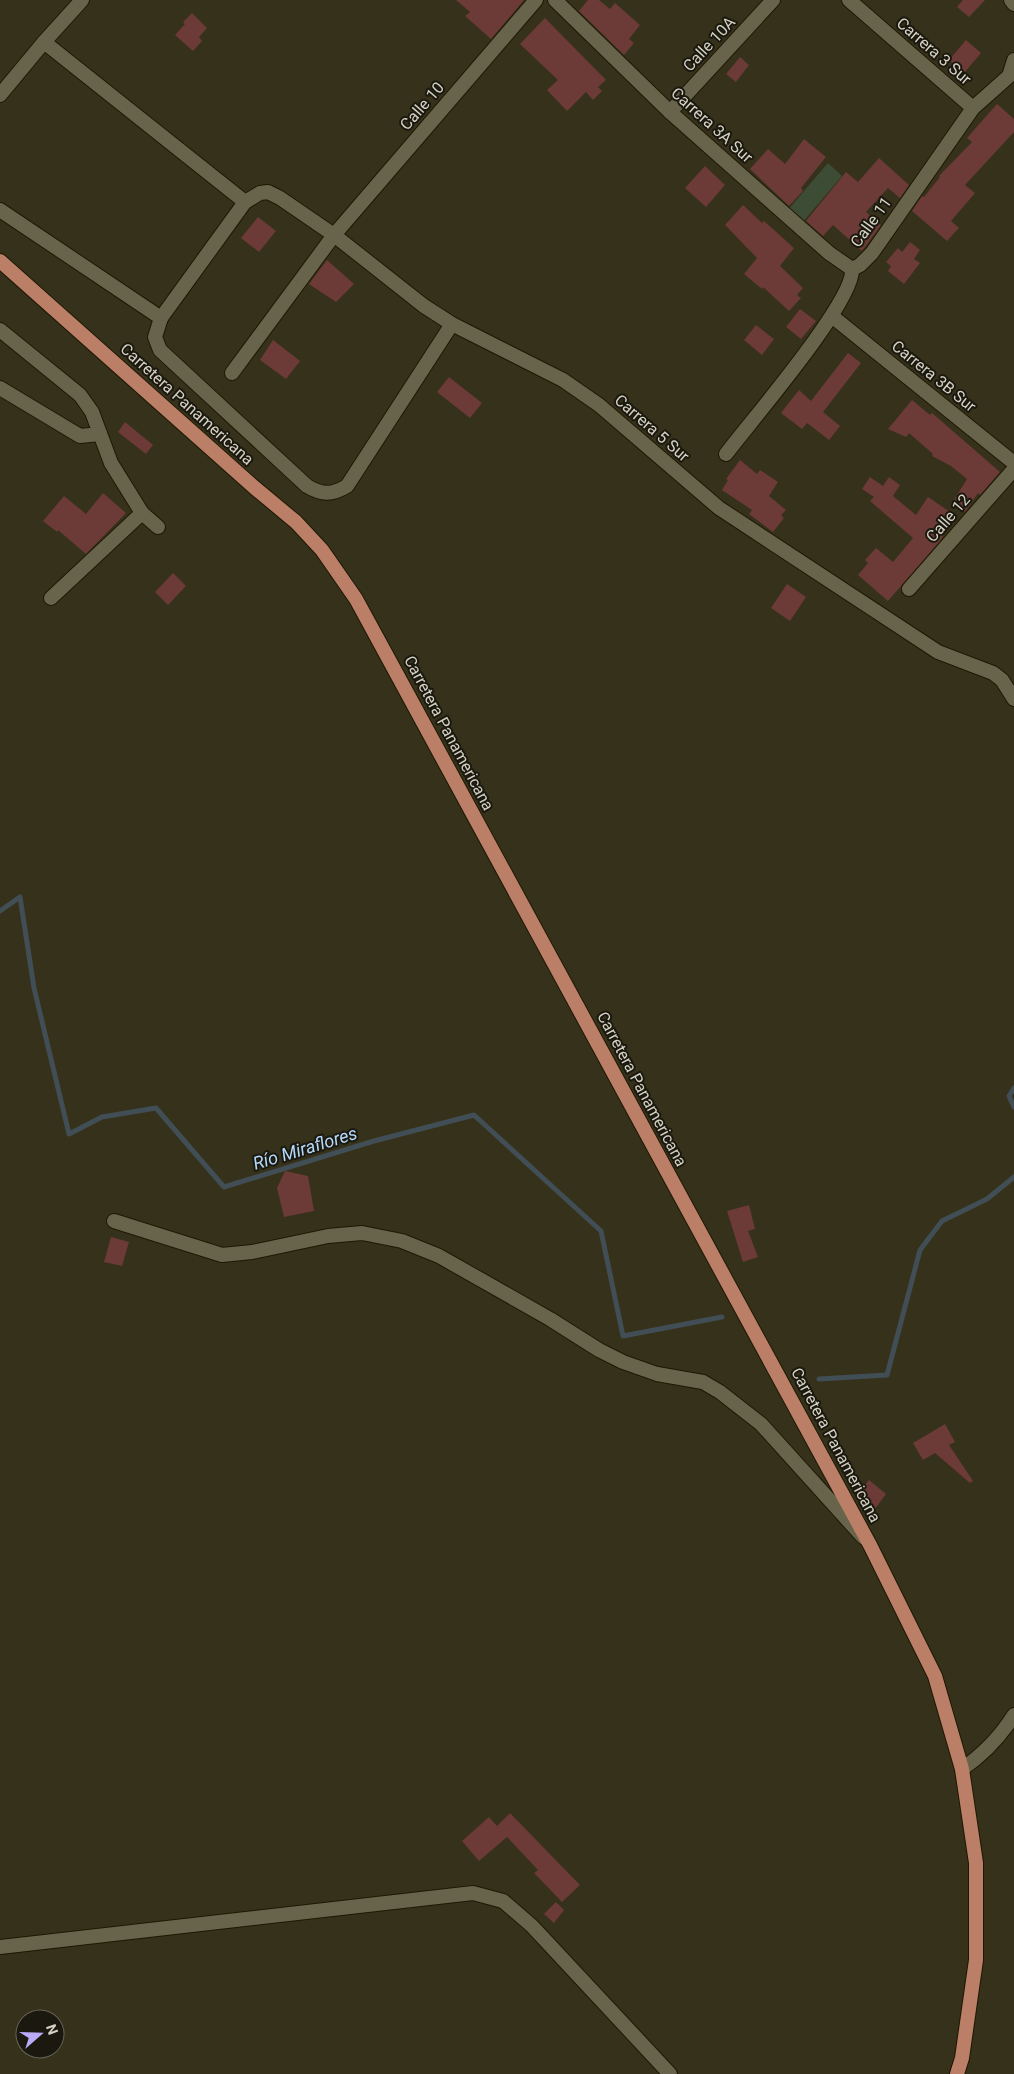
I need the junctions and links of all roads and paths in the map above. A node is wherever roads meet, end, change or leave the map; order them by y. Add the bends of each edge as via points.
1 (82, 0) edge
2 (536, 0) edge
3 (555, 0) edge
4 (773, 0) edge
5 (849, 0) edge
6 (1010, 0) edge
7 (1014, 4) edge
8 (44, 42) junction
9 (1014, 60) edge
10 (1011, 80) edge
11 (0, 95) edge
12 (973, 108) junction
13 (670, 112) junction
14 (245, 202) junction
15 (0, 210) edge
16 (334, 236) junction
17 (0, 261) edge
18 (852, 269) junction
19 (832, 317) junction
20 (161, 318) junction
21 (452, 324) junction
22 (0, 330) edge
23 (232, 374) dead end
24 (0, 388) edge
25 (100, 434) junction
26 (726, 454) dead end
27 (1014, 463) edge
28 (1014, 470) edge
29 (142, 513) junction
30 (158, 527) dead end
31 (909, 590) dead end
32 (51, 598) dead end
33 (1014, 699) edge
34 (114, 1221) dead end
35 (870, 1545) junction
36 (1014, 1715) edge
37 (962, 1769) junction
38 (0, 1947) edge
39 (670, 2074) edge
40 (957, 2074) edge

1 - 8 street
2 - 16 street, Calle 10
3 - 13 street, Carrera 3A Sur
4 - 13 street, Calle 10A
5 - 12 street, Carrera 3 Sur
6 - 7 street
8 - 11 street
8 - 14 street
9 - 10 street, Calle 11
10 - 12 street, Calle 11
12 - 18 street, Calle 11 via 872,253
13 - 18 street, Carrera 3A Sur via 829,253
14 - 16 street, Carrera 5 Sur via 268,192
14 - 20 street
15 - 20 street
16 - 21 street, Carrera 5 Sur
16 - 23 street, Calle 10
17 - 35 highway, Carretera Panamericana via 296,522 322,550 356,599
18 - 19 street, Calle 11 via 850,283
19 - 26 street, Calle 11
19 - 27 street, Carrera 3B Sur
20 - 21 street via 154,337 160,350 307,486 326,494 347,486
21 - 33 street, Carrera 5 Sur via 563,380 635,434 719,508 938,652 993,673 1002,680
22 - 25 street via 80,395 92,412
24 - 25 street via 80,436
25 - 29 street via 111,463
28 - 31 street, Calle 12
29 - 30 street
29 - 32 street
34 - 35 street via 222,1255 362,1233 402,1241 439,1256 623,1362 657,1374 703,1382 720,1392 761,1424
35 - 37 highway, Carretera Panamericana via 935,1676
36 - 37 street via 993,1744
37 - 40 highway, Carretera Panamericana via 976,1863 976,1960
38 - 39 street via 473,1893 503,1901 532,1926

